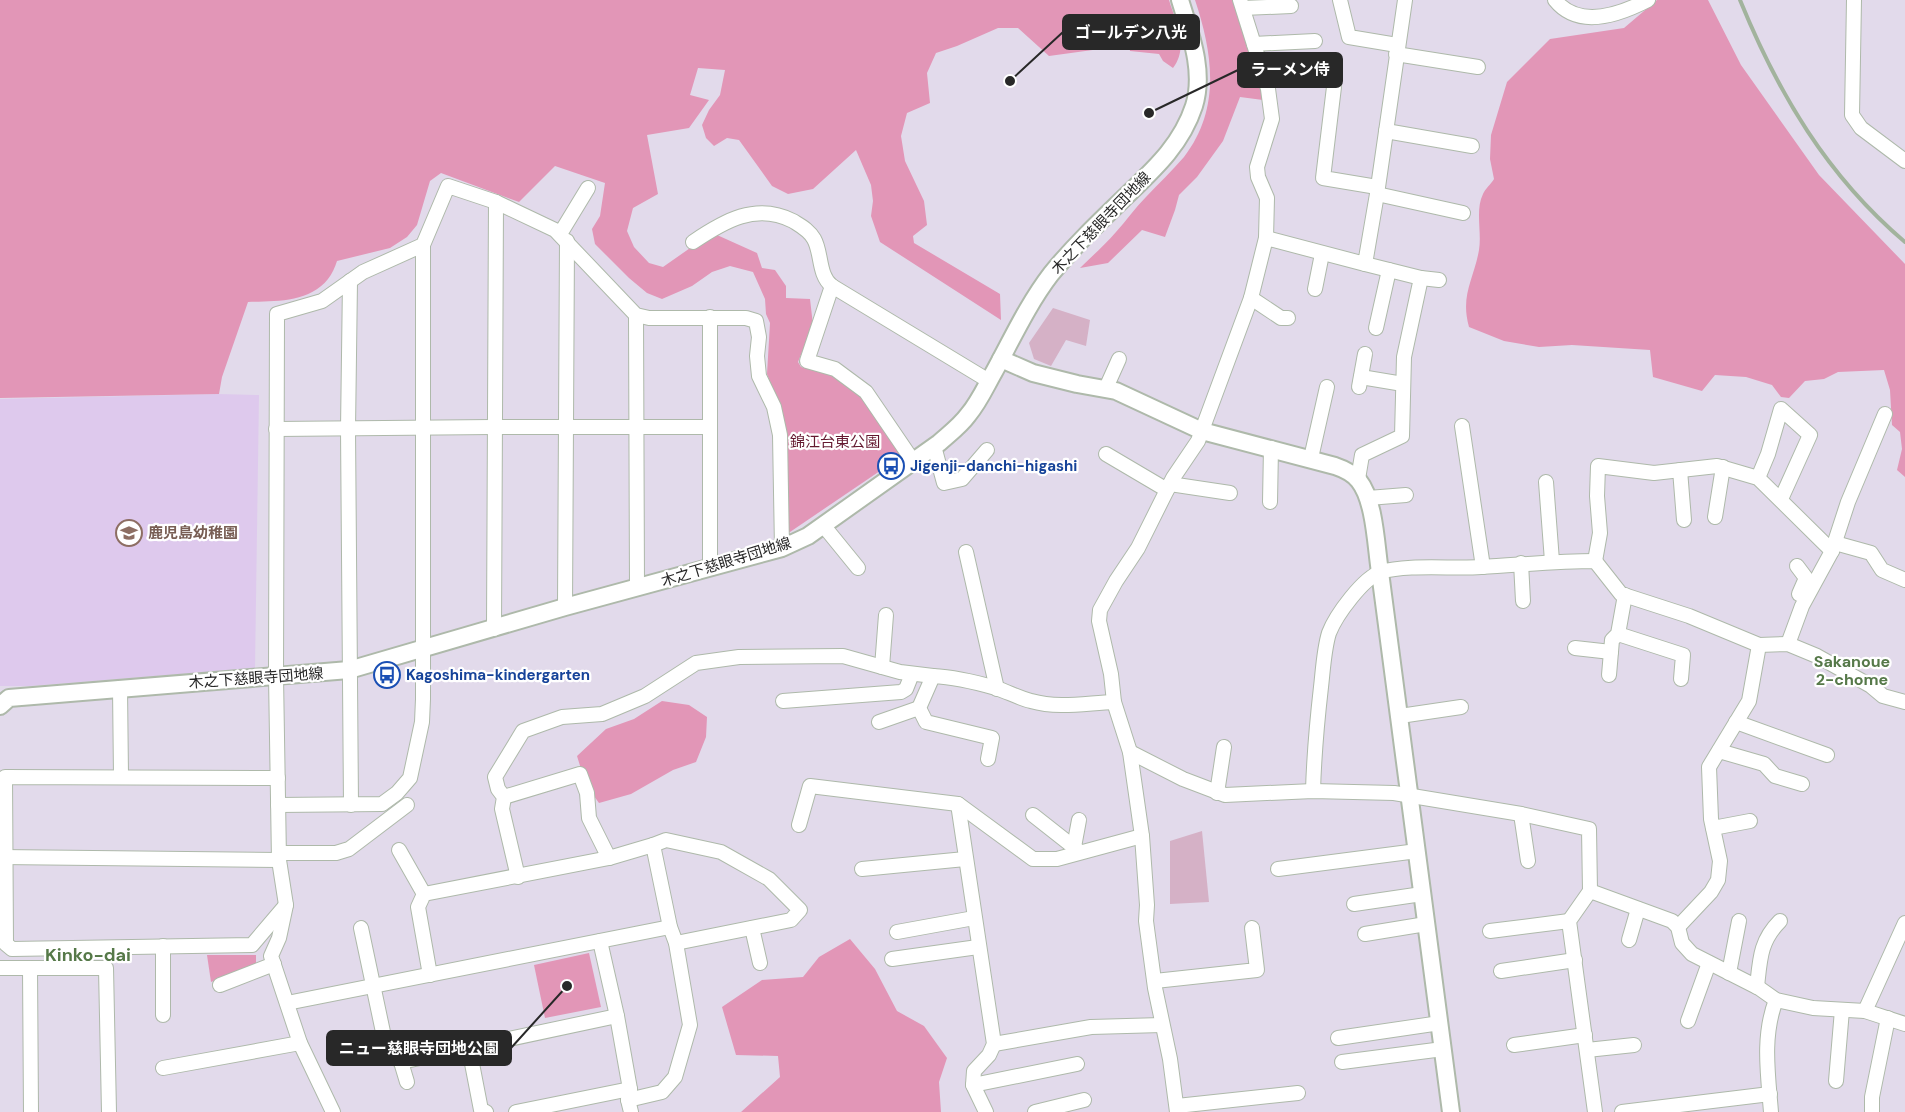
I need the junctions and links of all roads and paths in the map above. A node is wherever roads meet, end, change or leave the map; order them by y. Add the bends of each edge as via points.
1 (1180, 0) edge
2 (1340, 0) edge
3 (1406, 0) edge
4 (1555, 0) edge
5 (1648, 0) edge
6 (1854, 0) edge
7 (1241, 4) edge
8 (1291, 6) dead end
9 (1315, 41) dead end
10 (1254, 44) junction
11 (1397, 50) junction
12 (1292, 66) dead end
13 (1478, 67) dead end
14 (1263, 73) junction
15 (1329, 95) dead end
16 (1386, 131) junction
17 (1462, 149) dead end
18 (1905, 160) edge
19 (588, 188) dead end
20 (1377, 191) junction
21 (496, 202) junction
22 (1463, 213) dead end
23 (563, 237) junction
24 (1266, 238) junction
25 (693, 242) dead end
26 (423, 245) junction
27 (1322, 254) junction
28 (1365, 264) junction
29 (1389, 270) junction
30 (1421, 278) junction
31 (1439, 280) dead end
32 (350, 281) junction
33 (832, 286) junction
34 (1315, 289) dead end
35 (1251, 298) junction
36 (636, 315) junction
37 (710, 317) junction
38 (1288, 318) dead end
39 (1376, 328) dead end
40 (1365, 354) dead end
41 (1001, 359) junction
42 (1119, 359) dead end
43 (989, 381) junction
44 (1403, 384) junction
45 (1327, 387) dead end
46 (1106, 388) junction
47 (1885, 414) dead end
48 (1462, 426) dead end
49 (493, 427) junction
50 (637, 427) junction
51 (709, 427) junction
52 (422, 428) junction
53 (564, 428) junction
54 (276, 429) junction
55 (348, 429) junction
56 (1202, 431) junction
57 (934, 446) junction
58 (1271, 447) junction
59 (987, 450) dead end
60 (1107, 454) dead end
61 (1311, 458) junction
62 (913, 461) junction
63 (1723, 467) junction
64 (1680, 470) junction
65 (1758, 478) junction
66 (1358, 479) junction
67 (1546, 482) dead end
68 (1168, 487) junction
69 (1230, 493) dead end
70 (1406, 495) dead end
71 (1368, 498) junction
72 (1781, 500) junction
73 (1270, 502) dead end
74 (1715, 517) dead end
75 (1684, 520) dead end
76 (823, 525) junction
77 (1833, 547) junction
78 (782, 548) junction
79 (966, 552) dead end
80 (1552, 561) junction
81 (1595, 561) junction
82 (1521, 563) junction
83 (1797, 566) dead end
84 (710, 567) junction
85 (1483, 567) junction
86 (858, 568) dead end
87 (1380, 572) junction
88 (1905, 580) edge
89 (637, 588) junction
90 (1624, 595) junction
91 (1523, 602) dead end
92 (565, 607) junction
93 (1799, 612) junction
94 (886, 615) dead end
95 (494, 628) junction
96 (1618, 634) junction
97 (1788, 644) junction
98 (1759, 645) junction
99 (1575, 648) dead end
100 (423, 649) junction
101 (1611, 652) junction
102 (882, 667) junction
103 (349, 670) junction
104 (912, 674) junction
105 (1609, 675) dead end
106 (276, 676) junction
107 (933, 676) junction
108 (1681, 679) dead end
109 (120, 688) junction
110 (997, 689) junction
111 (3, 701) edge
112 (783, 701) dead end
113 (1114, 702) junction
114 (1905, 702) edge
115 (1461, 707) dead end
116 (919, 708) junction
117 (1400, 716) junction
118 (879, 722) dead end
119 (1736, 722) junction
120 (1224, 747) dead end
121 (1719, 751) junction
122 (1130, 752) junction
123 (1827, 755) dead end
124 (988, 759) dead end
125 (121, 776) junction
126 (278, 778) junction
127 (1802, 784) dead end
128 (1313, 791) junction
129 (1217, 793) junction
130 (1410, 795) junction
131 (504, 797) junction
132 (958, 804) junction
133 (278, 805) junction
134 (351, 805) junction
135 (407, 805) dead end
136 (1521, 814) junction
137 (1033, 815) dead end
138 (1079, 820) dead end
139 (1750, 821) dead end
140 (799, 825) dead end
141 (1713, 828) junction
142 (1142, 836) junction
143 (653, 845) junction
144 (399, 850) dead end
145 (1077, 850) junction
146 (1417, 851) junction
147 (3, 857) edge
148 (279, 857) junction
149 (609, 858) junction
150 (965, 859) junction
151 (1528, 861) dead end
152 (862, 869) dead end
153 (1278, 869) dead end
154 (518, 877) junction
155 (1590, 891) junction
156 (424, 894) junction
157 (1422, 894) junction
158 (1354, 904) dead end
159 (286, 905) junction
160 (1638, 909) junction
161 (974, 918) junction
162 (1569, 921) junction
163 (1739, 921) dead end
164 (1780, 921) dead end
165 (1905, 923) edge
166 (1426, 924) junction
167 (670, 927) junction
168 (1678, 927) junction
169 (361, 928) dead end
170 (752, 928) junction
171 (1252, 928) dead end
172 (1490, 931) dead end
173 (897, 932) dead end
174 (1365, 934) dead end
175 (1629, 940) dead end
176 (600, 941) junction
177 (676, 943) junction
178 (163, 946) junction
179 (978, 947) junction
180 (892, 959) dead end
181 (1575, 960) junction
182 (760, 963) dead end
183 (1709, 963) junction
184 (273, 964) junction
185 (0, 968) edge
186 (30, 968) junction
187 (1501, 971) dead end
188 (1729, 973) junction
189 (430, 975) junction
190 (1155, 981) junction
191 (220, 985) dead end
192 (372, 986) junction
193 (1757, 987) junction
194 (1776, 1000) junction
195 (287, 1003) junction
196 (1842, 1010) junction
197 (1865, 1011) junction
198 (164, 1015) dead end
199 (617, 1016) junction
200 (1888, 1018) junction
201 (1688, 1021) dead end
202 (1440, 1023) junction
203 (1905, 1024) edge
204 (1162, 1025) junction
205 (1585, 1035) junction
206 (1338, 1038) dead end
207 (300, 1043) junction
208 (994, 1044) junction
209 (1514, 1045) dead end
210 (1634, 1045) dead end
211 (469, 1048) junction
212 (1443, 1049) junction
213 (1587, 1050) junction
214 (401, 1062) junction
215 (1342, 1062) dead end
216 (1077, 1064) dead end
217 (163, 1068) dead end
218 (1836, 1081) dead end
219 (407, 1082) dead end
220 (973, 1084) junction
221 (1298, 1093) dead end
222 (1770, 1094) junction
223 (630, 1100) edge
224 (1084, 1100) dead end
225 (1719, 1105) edge
226 (564, 1107) edge
227 (1177, 1109) edge
228 (31, 1112) edge
229 (109, 1112) edge
230 (333, 1112) edge
231 (486, 1112) edge
232 (516, 1112) edge
233 (986, 1112) edge
234 (1035, 1112) edge
235 (1451, 1112) edge
236 (1595, 1112) edge
237 (1622, 1112) edge
238 (1771, 1112) edge
239 (1872, 1112) edge

1 - 41 street, 木之下慈眼寺団地線 via 1197,66 1197,89 1187,124 1176,145 1155,169 1050,275
2 - 11 street via 1349,37
3 - 11 street
4 - 5 street via 1579,15 1609,17
6 - 18 street via 1852,115 1861,128
7 - 8 street
7 - 10 street
9 - 10 street
10 - 14 street
11 - 13 street via 1465,58
11 - 16 street
12 - 14 street
14 - 24 street via 1272,119 1257,167 1268,198
15 - 20 street via 1323,178
16 - 17 street
16 - 20 street
19 - 23 street
20 - 22 street
20 - 28 street
21 - 23 street
21 - 26 street via 448,186
21 - 49 street
23 - 36 street
23 - 53 street
24 - 27 street
24 - 35 street
25 - 33 street via 746,214 780,215 805,228 814,239 826,281
26 - 32 street
26 - 52 street
27 - 28 street
27 - 34 street
28 - 29 street
29 - 30 street
29 - 39 street
30 - 31 street
30 - 44 street via 1404,357
32 - 54 street via 322,301 277,314
32 - 55 street
33 - 43 street
33 - 62 street via 807,361 835,369 866,392
35 - 38 street via 1281,318
35 - 56 street
36 - 37 street
36 - 50 street
37 - 51 street
37 - 78 street via 756,321 759,376 774,407 780,435
40 - 44 street via 1360,382
41 - 43 street, 木之下慈眼寺団地線
41 - 46 street via 1033,373
42 - 46 street
43 - 57 street, 木之下慈眼寺団地線 via 970,413
44 - 66 street via 1402,436 1362,456
45 - 61 street
46 - 56 street
47 - 77 street via 1854,485
48 - 85 street
49 - 52 street
49 - 53 street
49 - 95 street
50 - 51 street
50 - 53 street
50 - 89 street
51 - 84 street
52 - 55 street
52 - 100 street
53 - 92 street
54 - 55 street
54 - 106 street
55 - 103 street
56 - 58 street
56 - 68 street
57 - 59 street via 944,483 962,479
57 - 62 street, 木之下慈眼寺団地線
58 - 61 street
58 - 73 street
60 - 68 street
61 - 66 street via 1335,465
62 - 76 street, 木之下慈眼寺団地線
63 - 64 street
63 - 65 street
63 - 74 street
64 - 75 street
64 - 81 street via 1654,473 1598,466 1600,533
65 - 72 street
65 - 72 street via 1781,409 1810,435
66 - 71 street
67 - 80 street
68 - 69 street
68 - 113 street via 1138,548 1100,610 1100,632
70 - 71 street
71 - 87 street
72 - 77 street
76 - 78 street, 木之下慈眼寺団地線
76 - 86 street
77 - 88 street via 1871,553 1882,570
77 - 93 street
78 - 84 street, 木之下慈眼寺団地線
79 - 110 street
80 - 81 street
80 - 82 street
81 - 90 street
82 - 85 street
82 - 91 street
83 - 93 street via 1806,578 1795,604
84 - 89 street, 木之下慈眼寺団地線
85 - 87 street
87 - 117 street
87 - 128 street via 1365,581 1329,632 1314,747
89 - 92 street, 木之下慈眼寺団地線
90 - 96 street
90 - 98 street
92 - 95 street, 木之下慈眼寺団地線
93 - 97 street
94 - 102 street
95 - 100 street, 木之下慈眼寺団地線
96 - 101 street via 1612,640
96 - 108 street via 1683,656
97 - 98 street
97 - 114 street via 1883,696
98 - 119 street via 1749,701
99 - 101 street
100 - 103 street, 木之下慈眼寺団地線
100 - 134 street via 422,722 410,777 382,804
101 - 105 street
102 - 104 street
102 - 131 street via 843,656 739,657 696,663 645,696 603,714 562,717 523,731 495,777
103 - 106 street, 木之下慈眼寺団地線
103 - 134 street
104 - 107 street
104 - 112 street via 901,692
106 - 109 street, 木之下慈眼寺団地線
106 - 126 street
107 - 110 street
107 - 116 street
109 - 111 street, 木之下慈眼寺団地線
109 - 125 street
110 - 113 street via 1044,704
113 - 122 street
115 - 117 street
116 - 118 street
116 - 124 street via 926,722 992,738
117 - 130 street
119 - 121 street
119 - 123 street
120 - 129 street
121 - 127 street via 1764,764 1775,776
121 - 141 street via 1709,768
122 - 129 street
122 - 142 street
125 - 126 street
125 - 147 street via 5,777
126 - 133 street
128 - 129 street
128 - 130 street
130 - 136 street
130 - 146 street
131 - 149 street via 580,774 589,818
131 - 154 street via 502,809
132 - 140 street via 810,786
132 - 145 street via 1033,859 1057,859
132 - 150 street
133 - 134 street
133 - 148 street
135 - 148 street via 349,849
136 - 151 street
136 - 155 street via 1589,828
137 - 145 street
138 - 145 street
139 - 141 street
141 - 168 street via 1720,861 1718,880
142 - 145 street
142 - 190 street via 1146,921
143 - 149 street
143 - 167 street
143 - 170 street via 666,840 721,852 769,879 800,910 791,920
144 - 156 street
146 - 153 street via 1322,857
146 - 157 street
147 - 148 street
147 - 178 street via 6,944 12,949
148 - 159 street
149 - 154 street
150 - 152 street
150 - 161 street
154 - 156 street
155 - 160 street
155 - 162 street
156 - 189 street via 417,907
157 - 158 street
157 - 166 street
159 - 178 street via 252,945
159 - 184 street via 271,956
160 - 168 street via 1672,921
160 - 175 street
161 - 173 street
161 - 179 street
162 - 172 street
162 - 181 street
163 - 188 street
164 - 193 street via 1762,947
165 - 197 street
166 - 174 street
166 - 202 street
167 - 176 street
167 - 177 street
168 - 183 street via 1682,943
169 - 192 street
170 - 177 street
170 - 182 street
171 - 190 street via 1257,970
176 - 189 street
176 - 199 street
177 - 223 street via 690,1025 675,1077 662,1092
178 - 198 street
179 - 180 street
179 - 208 street
181 - 187 street
181 - 205 street
183 - 188 street
183 - 201 street
184 - 191 street
184 - 195 street
185 - 186 street
186 - 228 street
186 - 229 street via 105,968
188 - 193 street
189 - 192 street
190 - 204 street
192 - 195 street
192 - 214 street via 387,1051
193 - 194 street
194 - 196 street
194 - 222 street via 1766,1042
195 - 207 street
196 - 197 street
196 - 218 street
197 - 200 street
199 - 211 street
199 - 223 street
200 - 203 street
200 - 239 street
202 - 206 street
202 - 212 street
204 - 208 street via 1091,1027
204 - 227 street
205 - 209 street
205 - 213 street
207 - 217 street
207 - 230 street
208 - 220 street via 974,1071
210 - 213 street
211 - 214 street
211 - 231 street via 481,1110
212 - 215 street
212 - 235 street
213 - 236 street
214 - 219 street
216 - 220 street via 1047,1063
220 - 233 street
221 - 227 street
222 - 225 street
222 - 238 street
223 - 226 street
224 - 234 street
225 - 237 street
226 - 232 street

